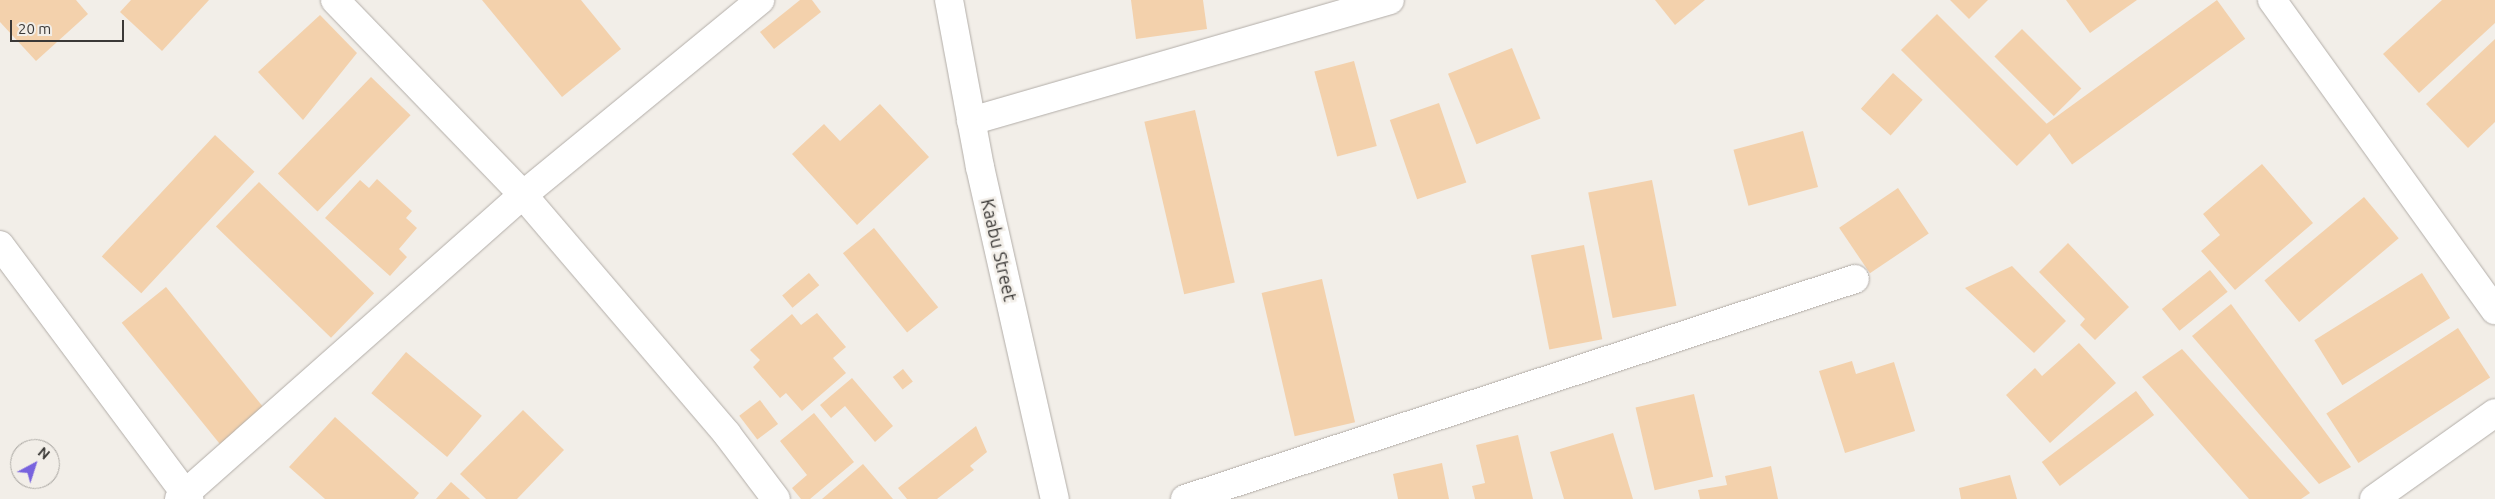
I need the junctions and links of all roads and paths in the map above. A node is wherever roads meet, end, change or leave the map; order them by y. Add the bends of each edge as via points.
1 (335, 0) edge
2 (760, 0) edge
3 (949, 0) edge
4 (1390, 0) edge
5 (2272, 0) edge
6 (971, 121) junction
7 (523, 196) junction
8 (0, 245) edge
9 (1855, 279) dead end
10 (2495, 310) edge
11 (2495, 414) edge
12 (184, 498) edge
13 (776, 499) edge
14 (1055, 499) edge
15 (1185, 499) edge
16 (2374, 499) edge

1 - 7 street
2 - 7 street
3 - 6 street, Kaabu Street
4 - 6 street
5 - 10 street
6 - 14 street, Kaabu Street
7 - 12 street
7 - 13 street via 726,434
8 - 12 street
9 - 15 street
11 - 16 street

